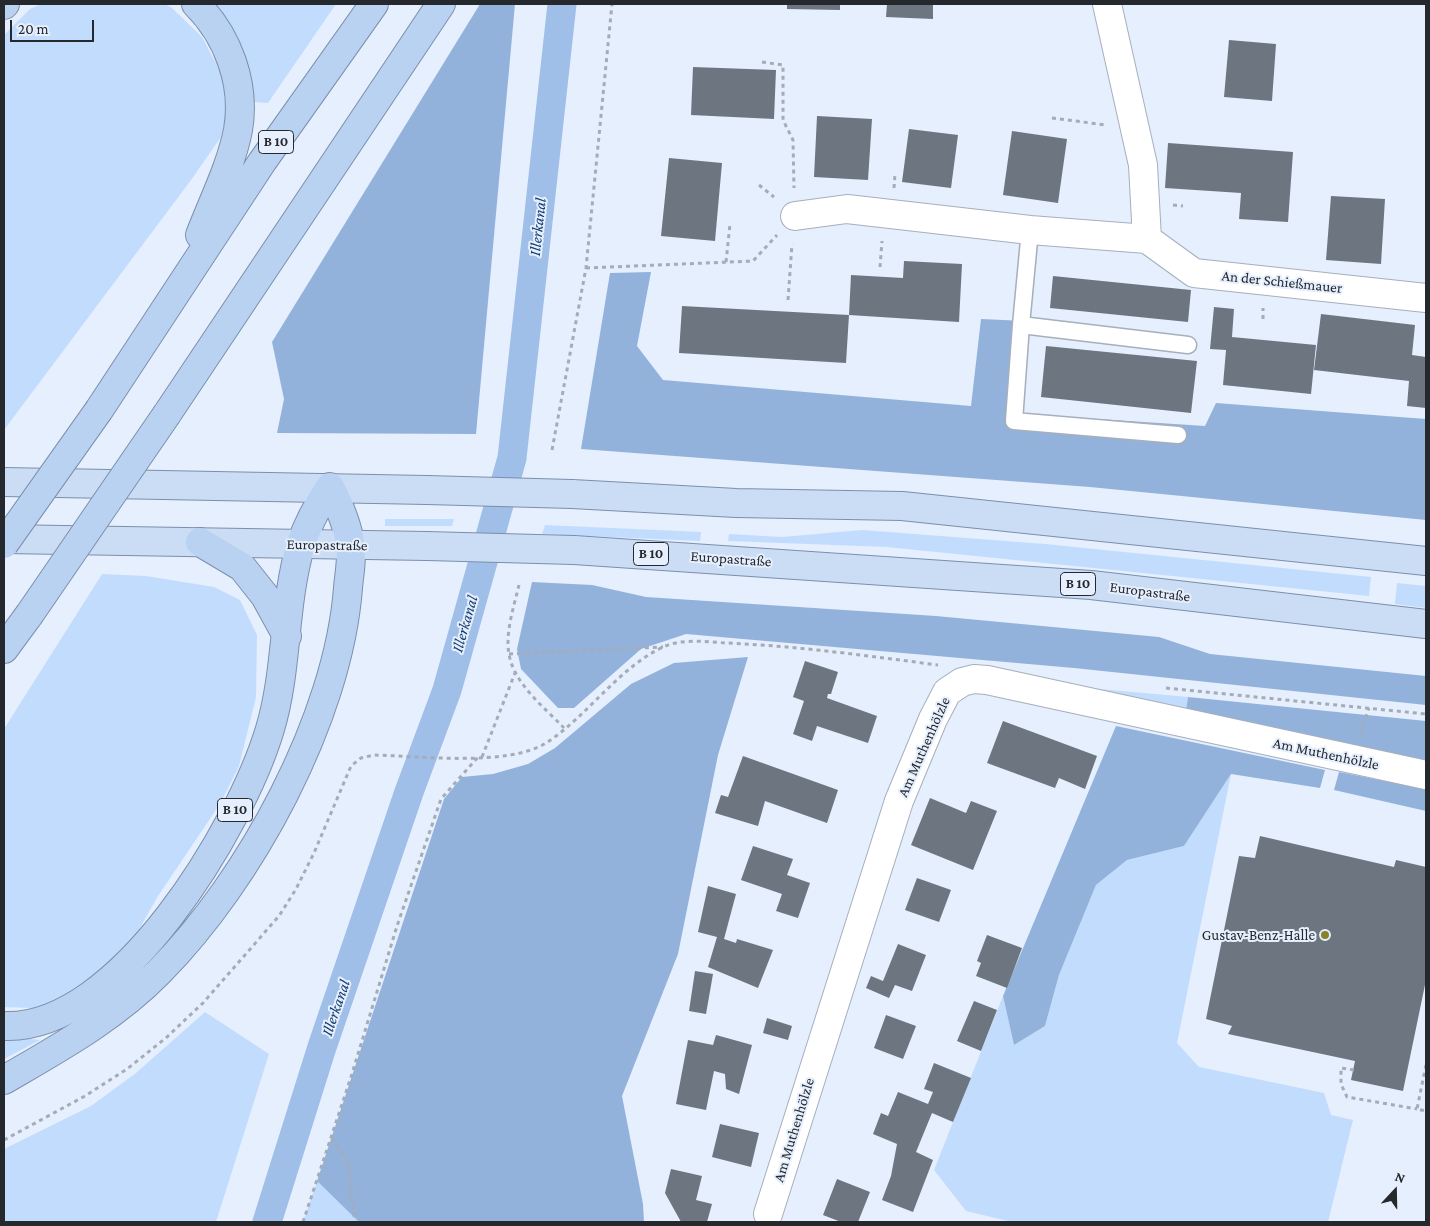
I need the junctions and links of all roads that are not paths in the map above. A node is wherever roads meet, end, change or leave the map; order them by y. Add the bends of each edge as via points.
1 (196, 4) edge
2 (374, 4) edge
3 (441, 4) edge
4 (1107, 4) edge
5 (795, 216) road end
6 (1030, 230) junction
7 (1147, 239) junction
8 (181, 283) junction
9 (1426, 298) edge
10 (1021, 325) junction
11 (1188, 346) dead end
12 (1178, 435) dead end
13 (4, 482) edge
14 (330, 486) junction
15 (4, 538) edge
16 (200, 542) junction
17 (4, 544) edge
18 (301, 544) junction
19 (351, 545) junction
20 (1426, 561) edge
21 (1426, 624) edge
22 (287, 636) junction
23 (4, 649) edge
24 (1426, 775) edge
25 (4, 1026) edge
26 (4, 1080) edge
27 (768, 1214) dead end

1 - 8 highway via 220,33 228,50 235,70 240,108 238,131 228,161
2 - 8 highway, B 10
3 - 23 highway, bridge via 167,414
4 - 7 street via 1144,165
5 - 6 street via 847,209
6 - 7 street
6 - 10 lane
7 - 9 street, An der Schießmauer via 1194,273
8 - 17 highway, B 10, bridge via 99,410
10 - 11 lane
10 - 12 lane via 1014,421
13 - 14 main road
14 - 18 highway, B 10 via 315,509
14 - 19 highway via 342,510
14 - 20 main road, bridge via 736,503 902,506
15 - 16 main road, Europastraße / B 10
16 - 18 main road, Europastraße / B 10
16 - 22 highway, B 10 via 242,567 265,596
18 - 19 main road, Europastraße / B 10
18 - 22 highway, B 10
19 - 21 main road, Europastraße / B 10, bridge via 574,550 1091,585
19 - 26 highway, B 10 via 345,610 324,702 262,836 220,902 185,946 115,1011
22 - 25 highway, B 10 via 280,688 254,775 190,886 132,960 102,989 46,1020
24 - 27 street, Am Muthenhölzle via 987,680 974,679 947,692 899,801

